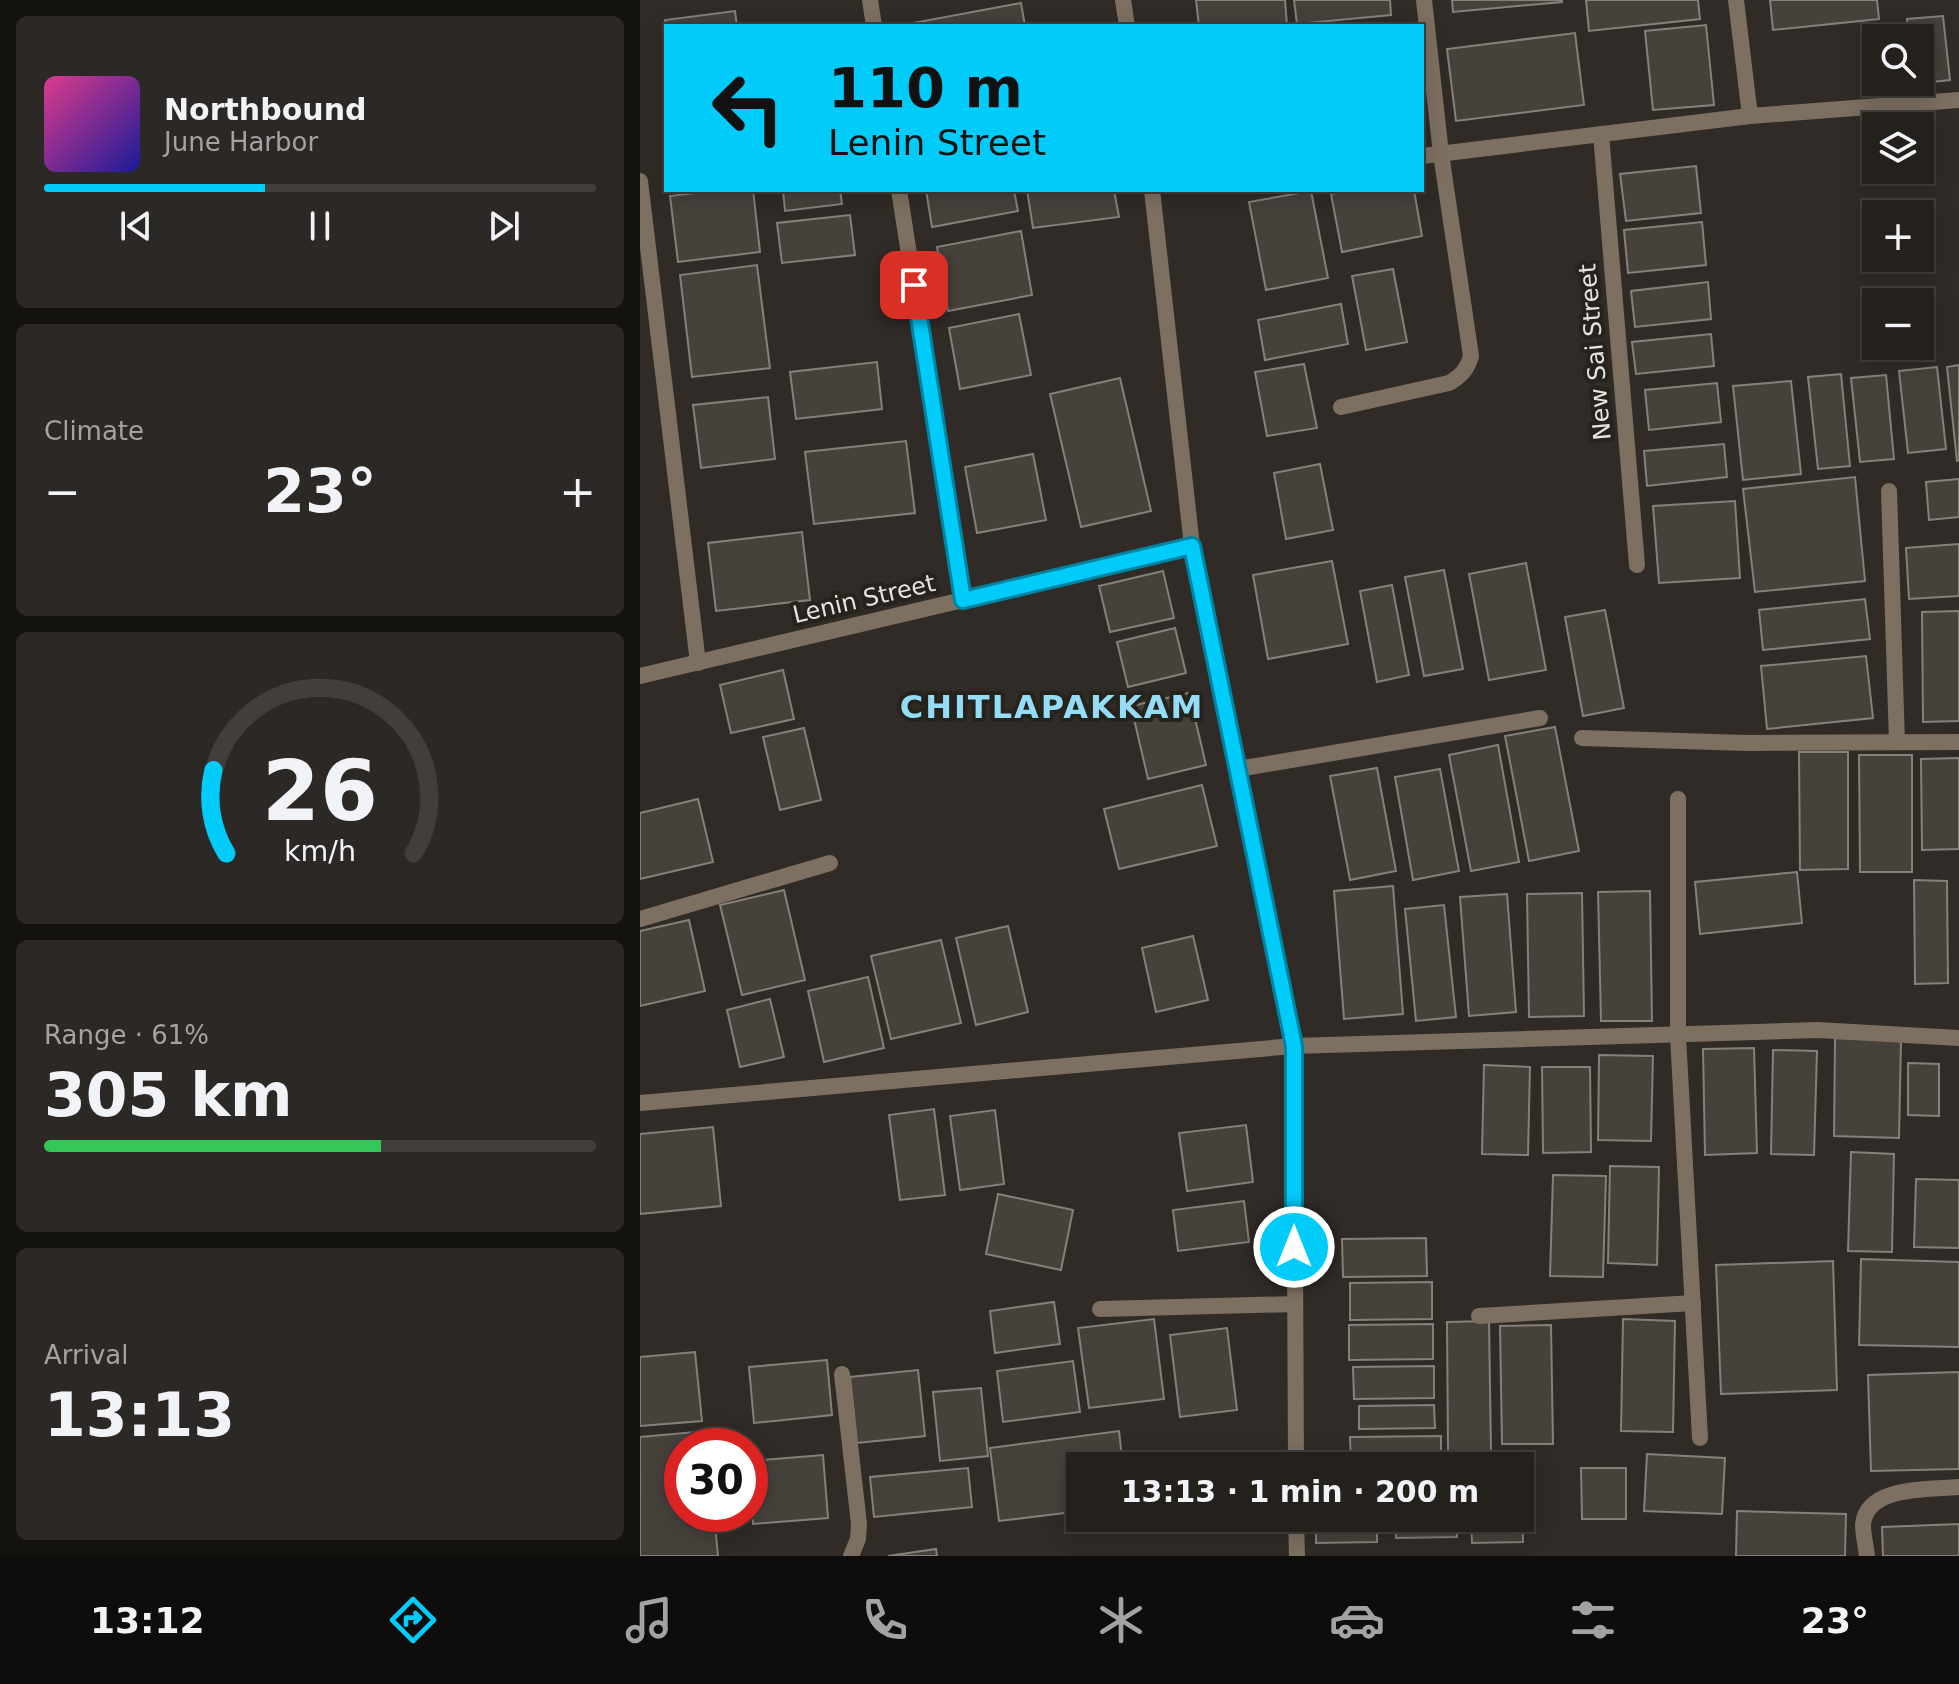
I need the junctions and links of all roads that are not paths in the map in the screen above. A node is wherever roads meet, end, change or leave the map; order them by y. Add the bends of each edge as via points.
1 (870, 0) edge
2 (1123, 0) edge
3 (1424, 0) edge
4 (1736, 0) edge
5 (874, 24) edge
6 (1127, 24) edge
7 (1959, 100) edge
8 (1750, 116) junction
9 (1601, 134) junction
10 (1441, 154) junction
11 (1424, 156) edge
12 (640, 181) edge
13 (899, 192) edge
14 (1152, 192) edge
15 (643, 231) edge
16 (1341, 407) dead end
17 (1889, 491) dead end
18 (1192, 546) junction
19 (1637, 565) dead end
20 (963, 600) junction
21 (698, 663) junction
22 (640, 676) edge
23 (1540, 718) dead end
24 (1582, 738) dead end
25 (1897, 742) junction
26 (1959, 742) edge
27 (1238, 769) junction
28 (1678, 799) dead end
29 (830, 863) dead end
30 (640, 919) edge
31 (1678, 1036) junction
32 (1959, 1038) edge
33 (1294, 1046) junction
34 (640, 1103) edge
35 (1693, 1303) junction
36 (1295, 1304) junction
37 (1100, 1309) dead end
38 (1479, 1316) dead end
39 (842, 1374) dead end
40 (1700, 1438) dead end
41 (1296, 1452) edge
42 (1959, 1487) edge
43 (1296, 1532) edge
44 (851, 1556) edge
45 (1297, 1556) edge
46 (1867, 1556) edge

1 - 5 street
2 - 6 street
3 - 10 street
4 - 8 street
7 - 8 street
8 - 9 street
9 - 10 street
9 - 19 street, New Sai Street
10 - 11 street
10 - 16 street via 1471,356 1467,367 1449,383
12 - 15 street
13 - 20 street
14 - 18 street
15 - 21 street
17 - 25 street
18 - 20 street, Lenin Street
18 - 27 street
20 - 21 street, Lenin Street
21 - 22 street, Lenin Street
23 - 27 street
24 - 25 street
25 - 26 street
27 - 33 street
28 - 31 street
29 - 30 street
31 - 32 street via 1817,1030
31 - 33 street
31 - 35 street
33 - 34 street
33 - 36 street
35 - 38 street
35 - 40 street
36 - 37 street
36 - 41 street
39 - 44 street via 859,1524
42 - 46 street via 1894,1493 1878,1500 1863,1523
43 - 45 street

